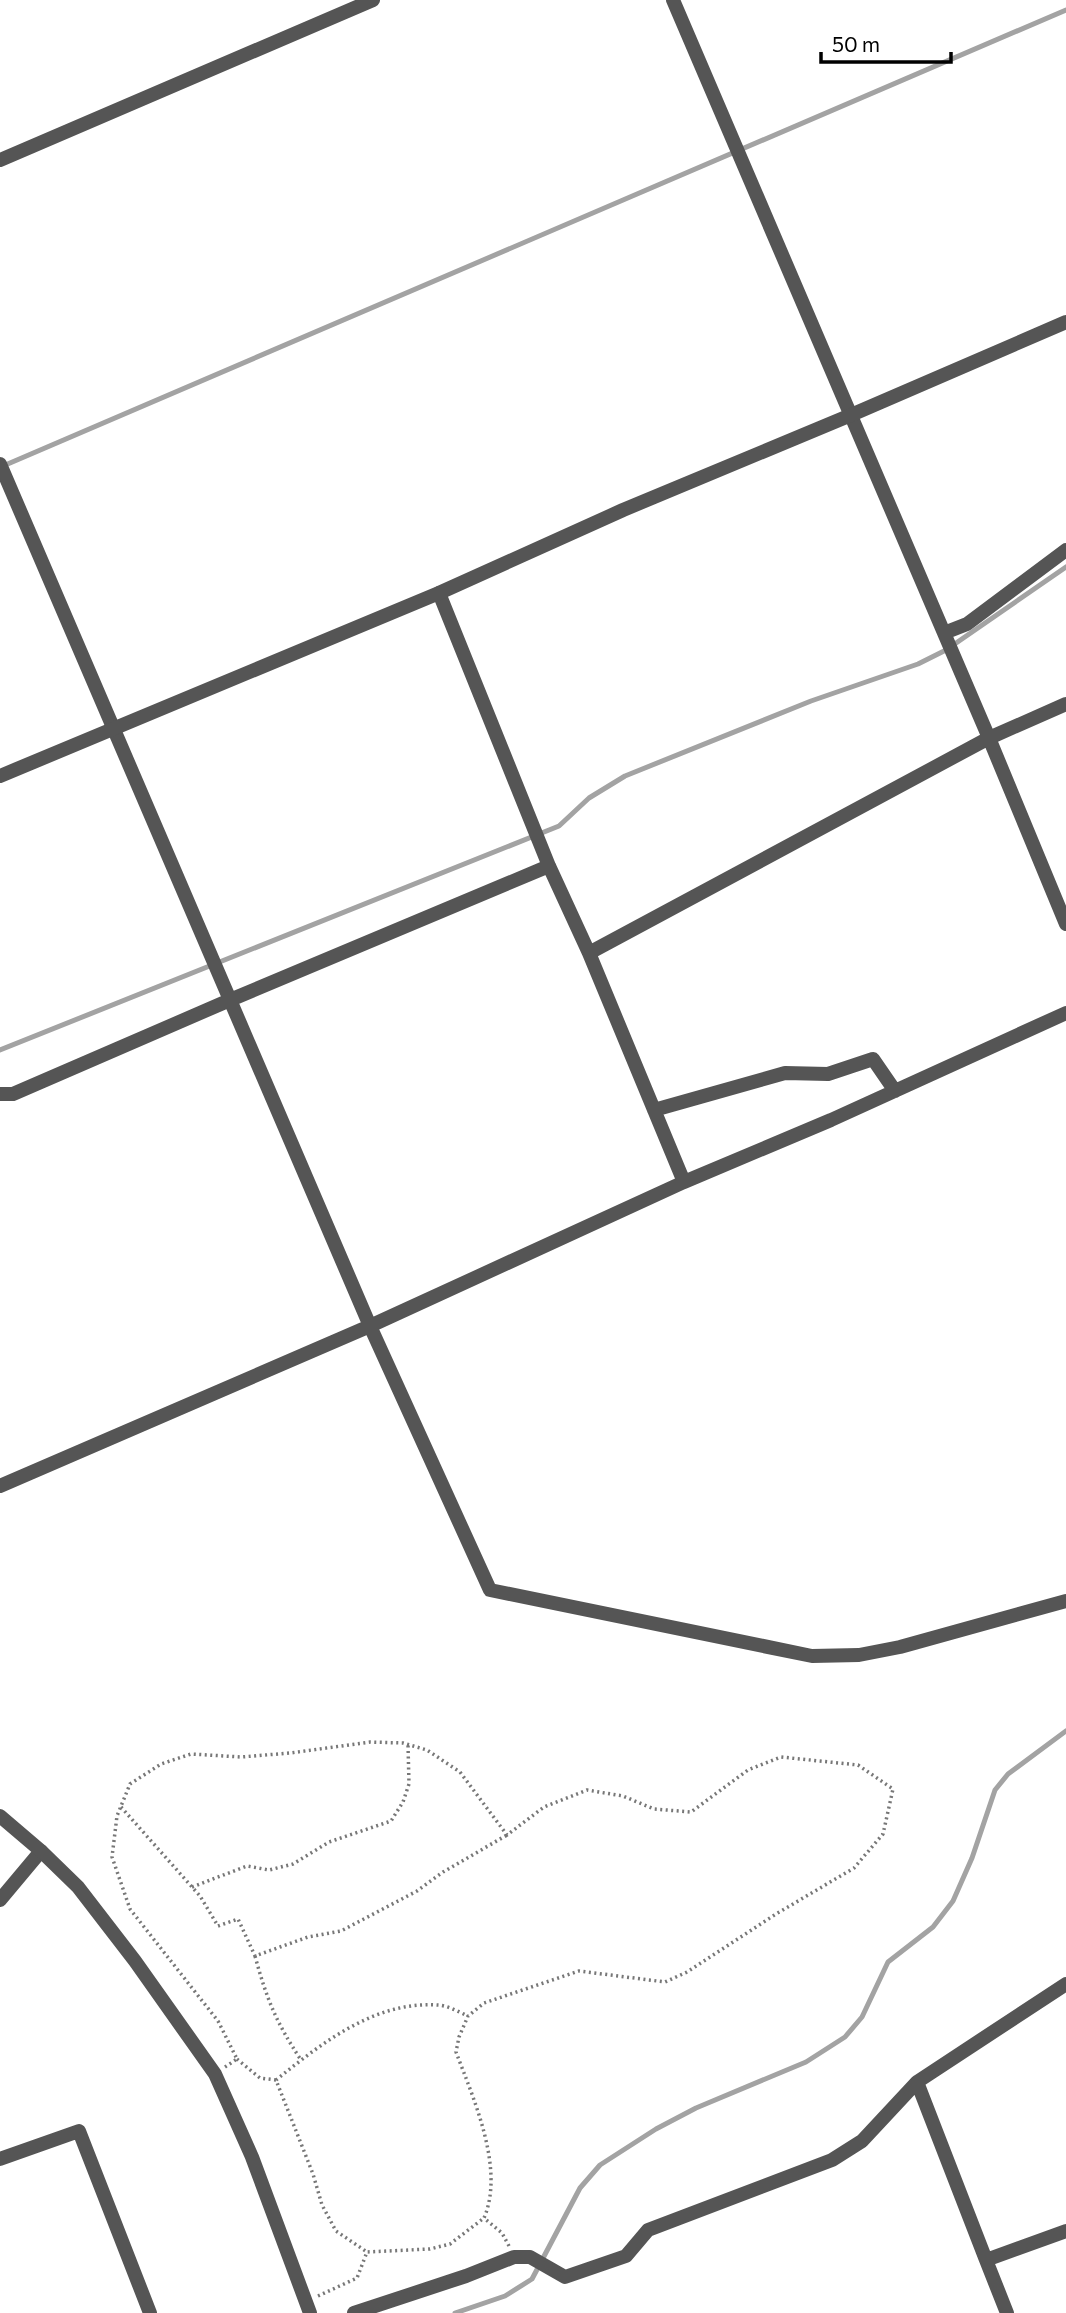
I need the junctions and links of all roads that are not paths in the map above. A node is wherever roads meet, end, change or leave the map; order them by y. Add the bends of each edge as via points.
1 (373, 0) edge
2 (673, 0) edge
3 (0, 160) edge
4 (1066, 322) edge
5 (851, 415) junction
6 (0, 464) edge
7 (3, 480) edge
8 (1066, 550) edge
9 (439, 593) junction
10 (944, 634) junction
11 (1066, 704) edge
12 (113, 728) junction
13 (989, 738) junction
14 (0, 776) edge
15 (549, 866) junction
16 (1066, 924) edge
17 (589, 953) junction
18 (230, 1000) junction
19 (1066, 1013) edge
20 (895, 1091) junction
21 (0, 1094) edge
22 (654, 1110) junction
23 (684, 1182) junction
24 (370, 1326) junction
25 (0, 1486) edge
26 (1066, 1601) edge
27 (0, 1816) edge
28 (41, 1851) junction
29 (0, 1900) edge
30 (1066, 1984) edge
31 (917, 2081) junction
32 (0, 2159) edge
33 (1066, 2231) edge
34 (986, 2260) junction
35 (308, 2307) edge
36 (150, 2313) edge
37 (354, 2313) edge
38 (1007, 2313) edge

1 - 3 street
2 - 5 street
4 - 5 street
5 - 9 street
5 - 10 street
6 - 7 street
7 - 12 street
8 - 10 street via 967,624
9 - 12 street
9 - 15 street
10 - 13 street
11 - 13 street
12 - 14 street
12 - 18 street
13 - 16 street
13 - 17 street
15 - 17 street
15 - 18 street
17 - 22 street
18 - 21 street via 13,1094
18 - 24 street
19 - 20 street
20 - 22 street via 873,1059 828,1074 785,1073
20 - 23 street
22 - 23 street
23 - 24 street
24 - 25 street
24 - 26 street via 490,1590 812,1656 859,1655 900,1647
27 - 28 street
28 - 29 street
28 - 35 street via 78,1887 215,2074
30 - 31 street
31 - 34 street
31 - 37 street via 862,2141 832,2160 648,2230 626,2256 565,2277 530,2257 514,2257
32 - 36 street via 79,2131
33 - 34 street
34 - 38 street

